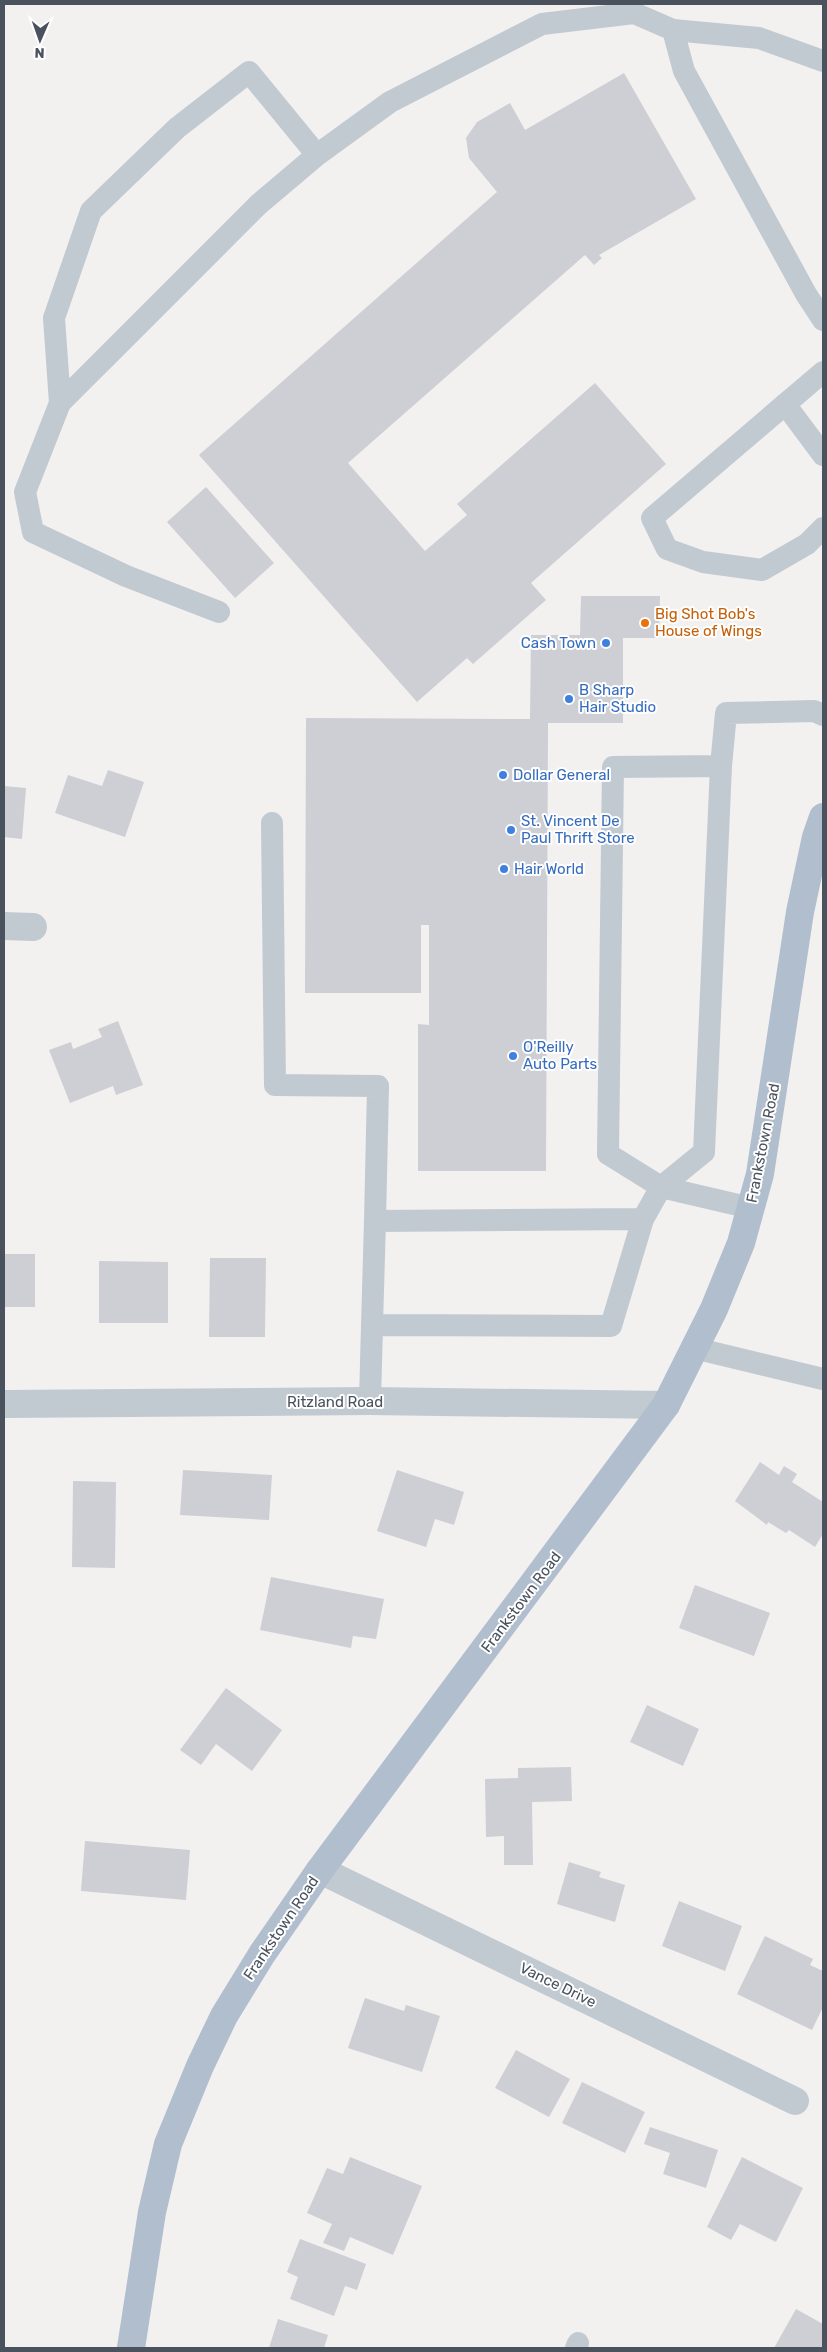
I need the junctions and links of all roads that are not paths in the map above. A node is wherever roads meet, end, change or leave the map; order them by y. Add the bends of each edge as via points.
1 (673, 30) junction
2 (823, 61) edge
3 (317, 155) junction
4 (823, 320) edge
5 (823, 372) edge
6 (60, 403) junction
7 (786, 404) junction
8 (823, 455) edge
9 (823, 528) edge
10 (219, 612) dead end
11 (823, 715) edge
12 (721, 766) junction
13 (823, 817) edge
14 (272, 823) dead end
15 (4, 926) edge
16 (33, 926) dead end
17 (661, 1187) junction
18 (751, 1208) junction
19 (643, 1219) junction
20 (375, 1221) junction
21 (372, 1326) junction
22 (694, 1348) junction
23 (823, 1379) edge
24 (370, 1401) junction
25 (4, 1404) edge
26 (666, 1405) junction
27 (320, 1870) junction
28 (795, 2101) dead end
29 (131, 2348) edge

1 - 2 lane via 759,38
1 - 3 lane via 634,13 542,24 390,102
1 - 4 lane via 684,71
3 - 6 lane via 258,204
3 - 6 lane via 249,72 177,128 90,211 54,318
5 - 7 lane
6 - 10 lane via 25,492 33,532 126,576
7 - 8 lane
7 - 9 lane via 652,518 667,548 703,562 762,570 807,544
11 - 12 lane via 814,711 726,712
12 - 17 lane via 704,1152
12 - 17 lane via 613,767 608,1154
13 - 18 main road, Frankstown Road via 800,912 760,1174
14 - 20 lane via 275,1085 378,1086
15 - 16 street
17 - 18 lane
17 - 19 lane
18 - 22 main road, Frankstown Road via 741,1243
19 - 20 lane
19 - 21 lane via 611,1326
20 - 21 lane
21 - 24 lane
22 - 23 lane
22 - 26 main road, Frankstown Road
24 - 25 street, Ritzland Road
24 - 26 street, Ritzland Road
26 - 27 main road, Frankstown Road
27 - 28 street, Vance Drive
27 - 29 main road, Frankstown Road via 224,2016 168,2144 152,2212

